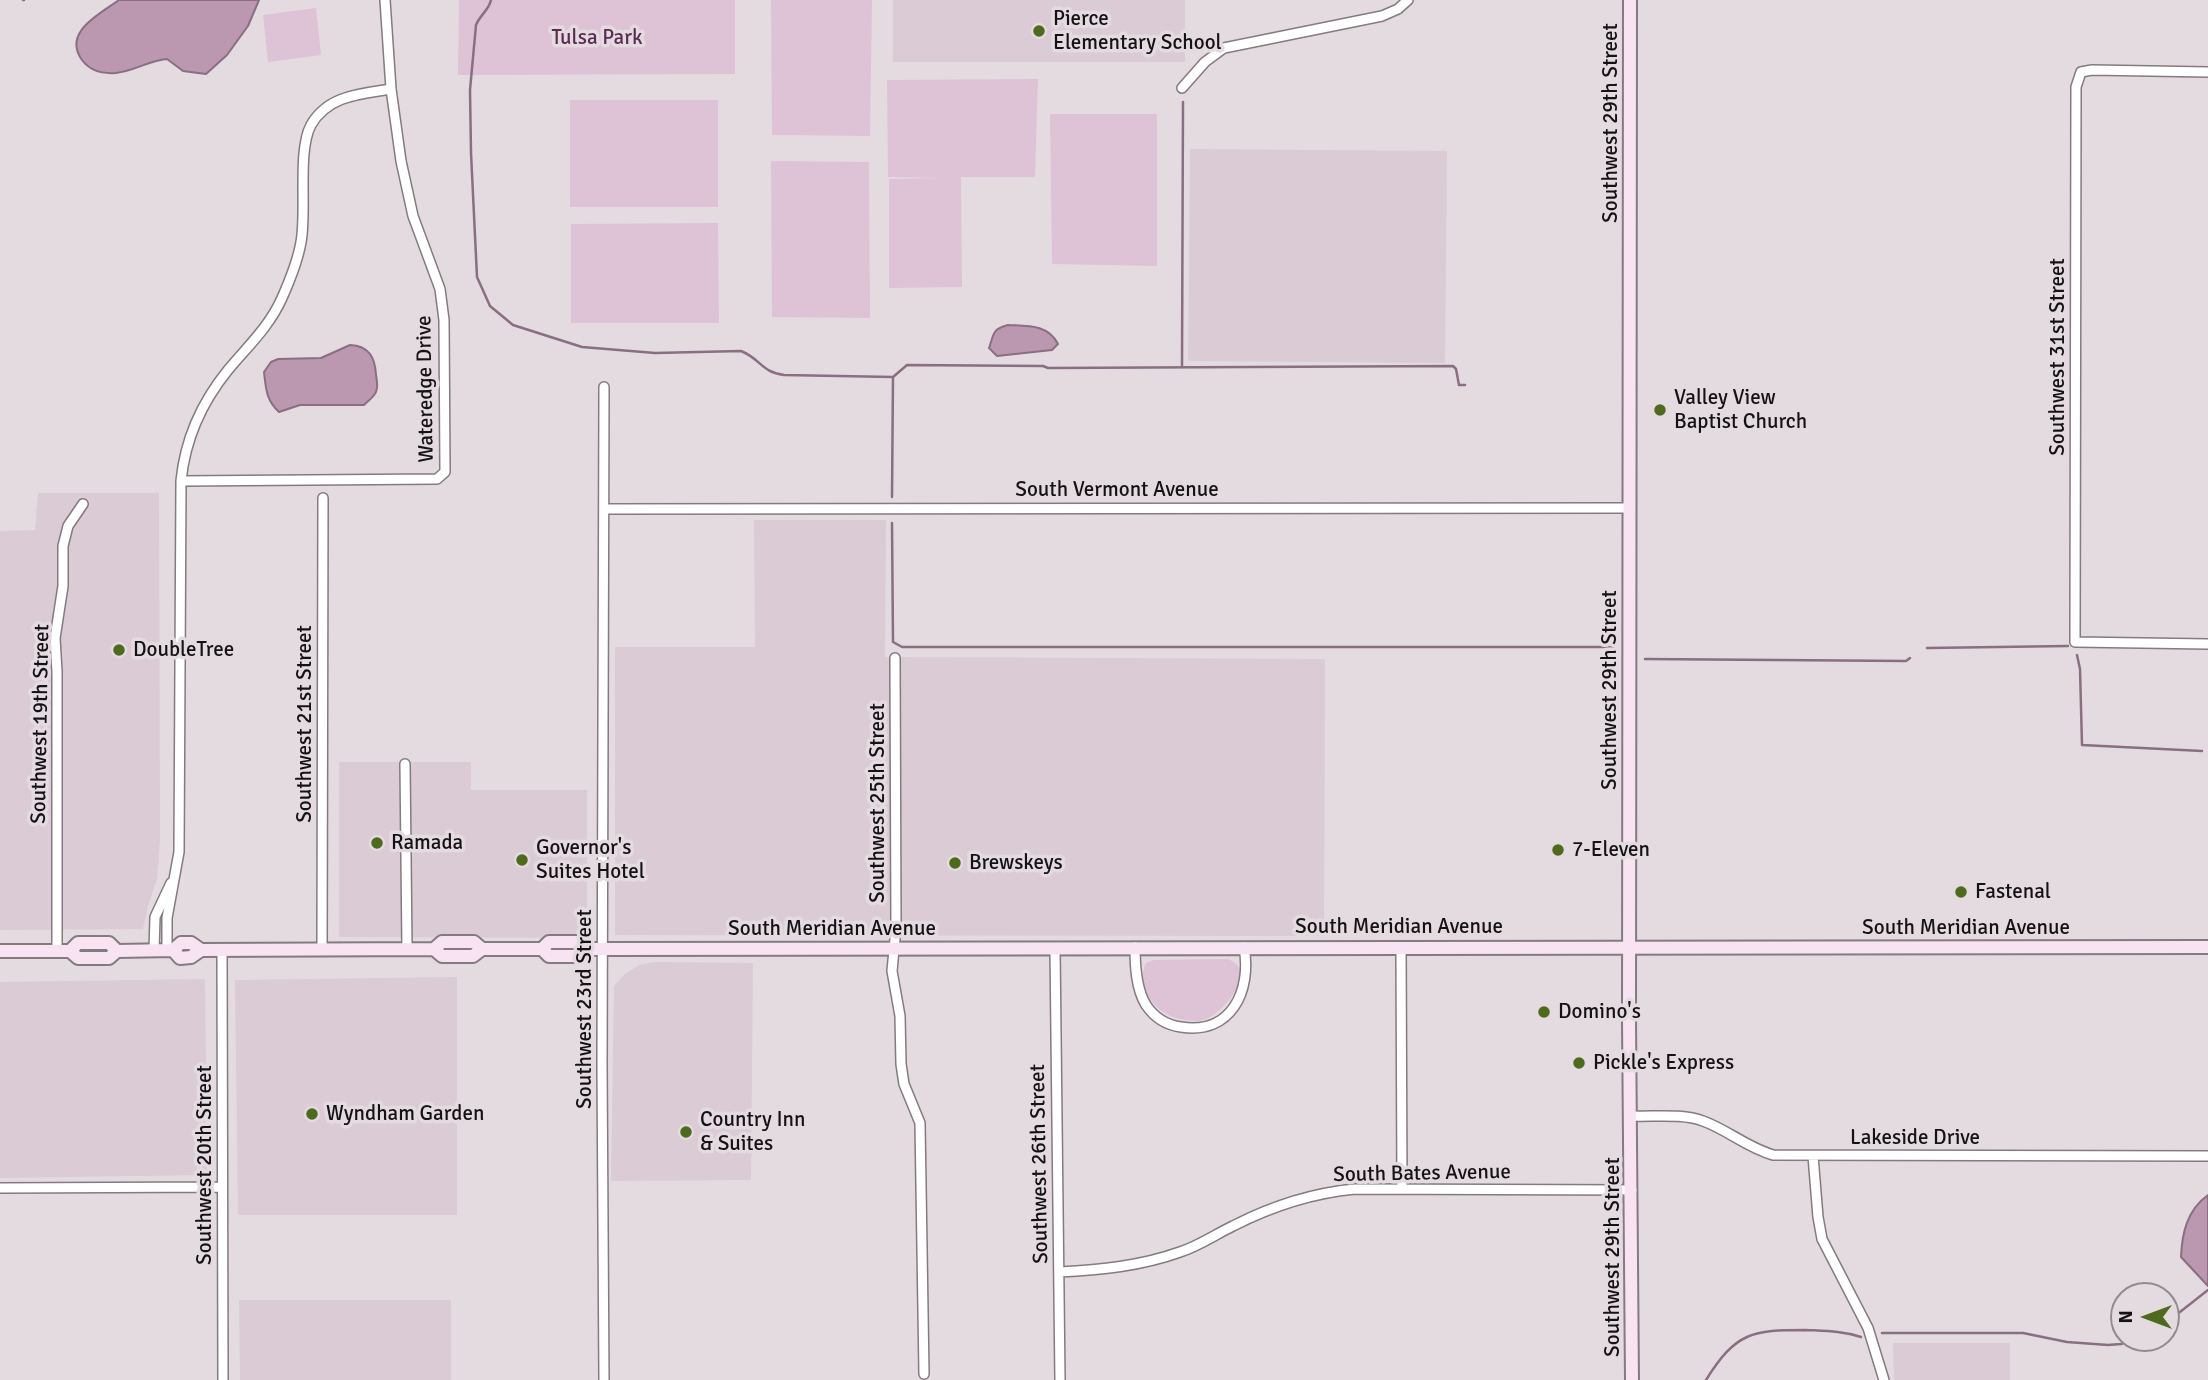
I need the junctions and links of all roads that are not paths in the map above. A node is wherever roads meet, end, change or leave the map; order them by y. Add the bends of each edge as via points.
1 (385, 0) edge
2 (1408, 0) edge
3 (1630, 0) edge
4 (2208, 72) edge
5 (1182, 88) dead end
6 (391, 89) junction
7 (604, 387) dead end
8 (181, 481) junction
9 (323, 498) dead end
10 (83, 504) dead end
11 (1630, 508) junction
12 (604, 509) junction
13 (2208, 644) edge
14 (895, 658) dead end
15 (405, 764) dead end
16 (1135, 947) junction
17 (1244, 947) junction
18 (1401, 947) junction
19 (1629, 947) junction
20 (2208, 947) edge
21 (894, 948) junction
22 (1055, 948) junction
23 (596, 949) junction
24 (164, 950) junction
25 (222, 950) junction
26 (322, 950) junction
27 (407, 950) junction
28 (0, 951) edge
29 (63, 951) junction
30 (1631, 1116) junction
31 (1813, 1156) junction
32 (2208, 1156) edge
33 (221, 1186) junction
34 (0, 1188) edge
35 (1402, 1189) junction
36 (1632, 1190) junction
37 (1059, 1272) junction
38 (924, 1374) dead end
39 (223, 1380) edge
40 (604, 1380) edge
41 (1060, 1380) edge
42 (1632, 1380) edge
43 (1884, 1380) edge

1 - 6 street, Wateredge Drive
2 - 5 street via 1382,16 1224,48 1187,75
3 - 11 main road, Southwest 29th Street
4 - 13 street, Southwest 31st Street via 2092,70 2081,72 2076,87 2075,642
6 - 8 street via 344,97 330,104 311,125 301,242 293,269 270,323 219,382 194,425
6 - 8 street, Wateredge Drive via 407,193 440,289 445,472 437,479
7 - 12 street, Southwest 23rd Street
8 - 24 street via 179,852
9 - 26 street, Southwest 21st Street
10 - 29 street, Southwest 19th Street via 68,526 63,546 55,638
11 - 12 street, South Vermont Avenue
11 - 19 main road, Southwest 29th Street
12 - 23 street, Southwest 23rd Street
14 - 21 street, Southwest 25th Street
15 - 27 street
16 - 17 main road, South Meridian Avenue
16 - 17 street via 1144,1003 1155,1017 1198,1030 1225,1019 1240,998 1246,969
16 - 22 main road, South Meridian Avenue
17 - 18 main road, South Meridian Avenue
18 - 19 main road, South Meridian Avenue
18 - 35 street
19 - 20 main road, South Meridian Avenue
19 - 30 main road, Southwest 29th Street
21 - 22 main road, South Meridian Avenue
21 - 23 main road, South Meridian Avenue
21 - 38 street, Southwest 25th Street via 901,1064 920,1123
22 - 37 street, Southwest 26th Street
23 - 27 main road, South Meridian Avenue via 580,956 549,956 542,949 482,949 473,957
23 - 40 street, Southwest 23rd Street
24 - 25 main road, South Meridian Avenue via 180,958 201,950
24 - 29 main road, South Meridian Avenue via 117,951 109,958 78,958
25 - 26 main road, South Meridian Avenue
25 - 33 street, Southwest 20th Street
26 - 27 main road, South Meridian Avenue
28 - 29 main road, South Meridian Avenue
30 - 31 street, Lakeside Drive via 1702,1121 1753,1149 1773,1155
30 - 36 main road, Southwest 29th Street
31 - 32 street, Lakeside Drive
31 - 43 street via 1822,1239 1868,1328
33 - 34 street
33 - 39 street, Southwest 20th Street
35 - 36 street, South Bates Avenue
35 - 37 street, South Bates Avenue via 1321,1192 1236,1224 1184,1252 1103,1270
36 - 42 main road, Southwest 29th Street
37 - 41 street, Southwest 26th Street

